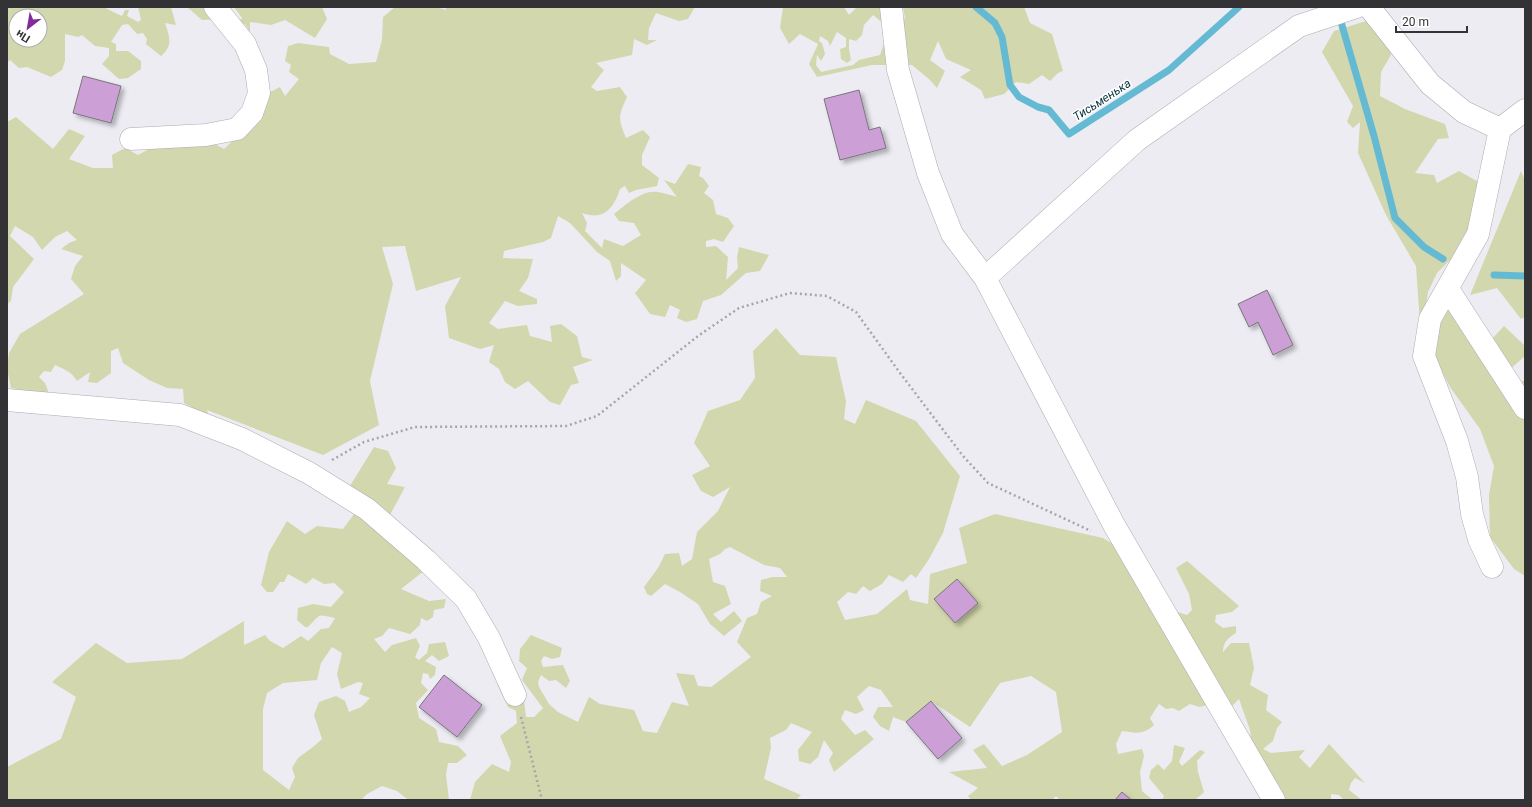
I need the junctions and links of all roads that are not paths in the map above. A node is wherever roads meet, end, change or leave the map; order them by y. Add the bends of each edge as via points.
1 (215, 7) edge
2 (891, 7) edge
3 (1356, 7) edge
4 (1368, 7) edge
5 (1299, 17) edge
6 (1525, 110) edge
7 (1500, 129) junction
8 (131, 138) dead end
9 (986, 278) junction
10 (1448, 289) junction
11 (7, 400) edge
12 (1525, 408) edge
13 (1492, 567) dead end
14 (515, 695) road end
15 (1274, 800) edge

1 - 8 street via 245,44 256,70 259,93 252,113 237,129 206,135
2 - 9 street via 898,70 928,173 952,234
3 - 5 street
4 - 7 street via 1430,84 1464,112
5 - 9 street via 1136,140
6 - 7 street
7 - 10 street via 1478,234
9 - 15 street via 1114,525
10 - 12 street
10 - 13 street via 1430,319 1424,356 1457,441 1467,477 1473,521
11 - 14 street via 180,415 242,439 309,473 367,509 466,598 489,638

